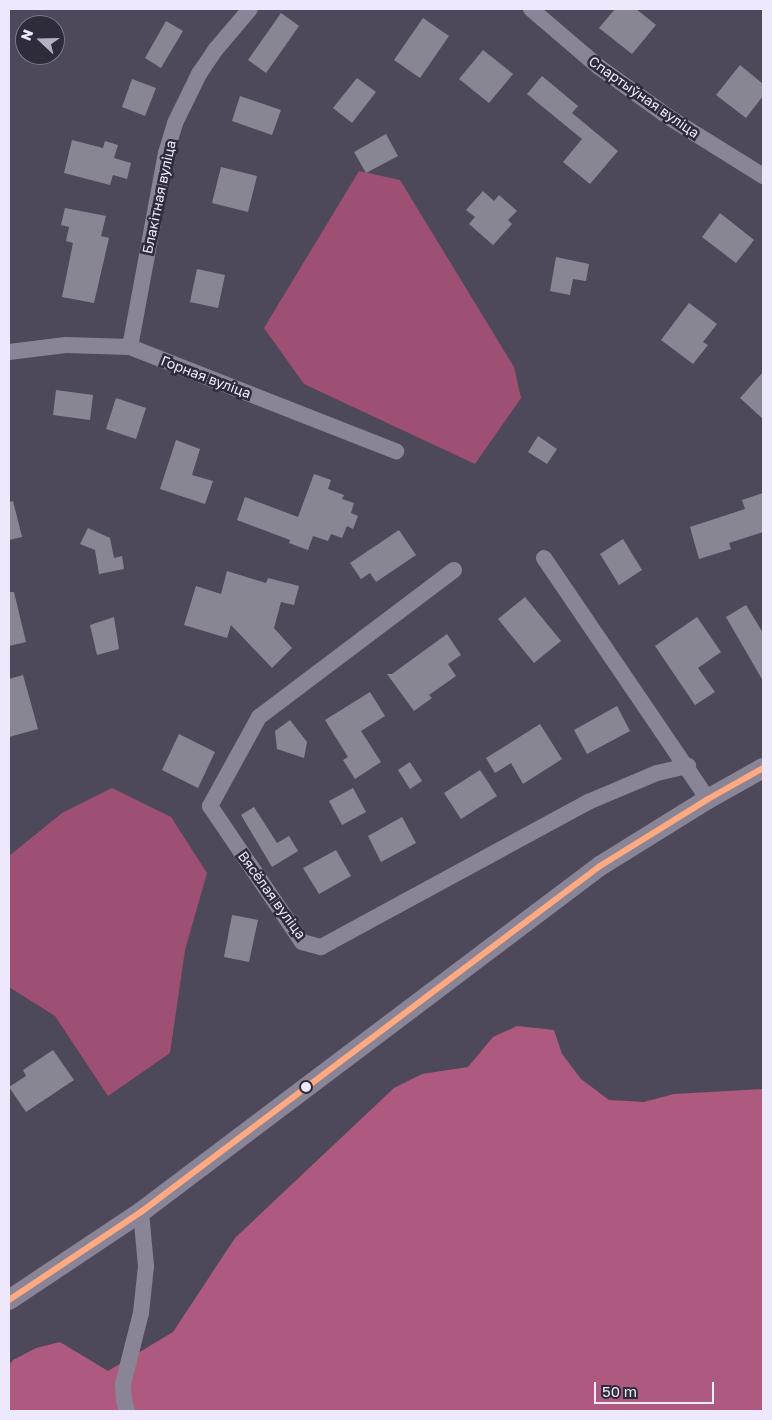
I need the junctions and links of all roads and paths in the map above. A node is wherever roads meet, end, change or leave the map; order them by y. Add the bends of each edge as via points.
1 (250, 9) edge
2 (531, 9) edge
3 (763, 176) edge
4 (130, 347) junction
5 (9, 352) edge
6 (396, 451) dead end
7 (544, 558) dead end
8 (454, 570) dead end
9 (688, 766) junction
10 (763, 768) edge
11 (708, 798) junction
12 (141, 1212) junction
13 (9, 1300) edge
14 (127, 1411) edge

1 - 4 street, Блакітная вуліца via 216,48 175,123 166,153
2 - 3 street, Спартыўная вуліца via 599,66 670,118
4 - 5 street, Горная вуліца via 66,345
4 - 6 street, Горная вуліца
7 - 9 street
8 - 9 street, Вясёлая вуліца via 259,717 210,806 302,942 321,947 588,802 649,776
9 - 11 street
10 - 11 street
11 - 12 street via 549,902
12 - 13 street
12 - 14 street via 146,1266 141,1313 123,1384

